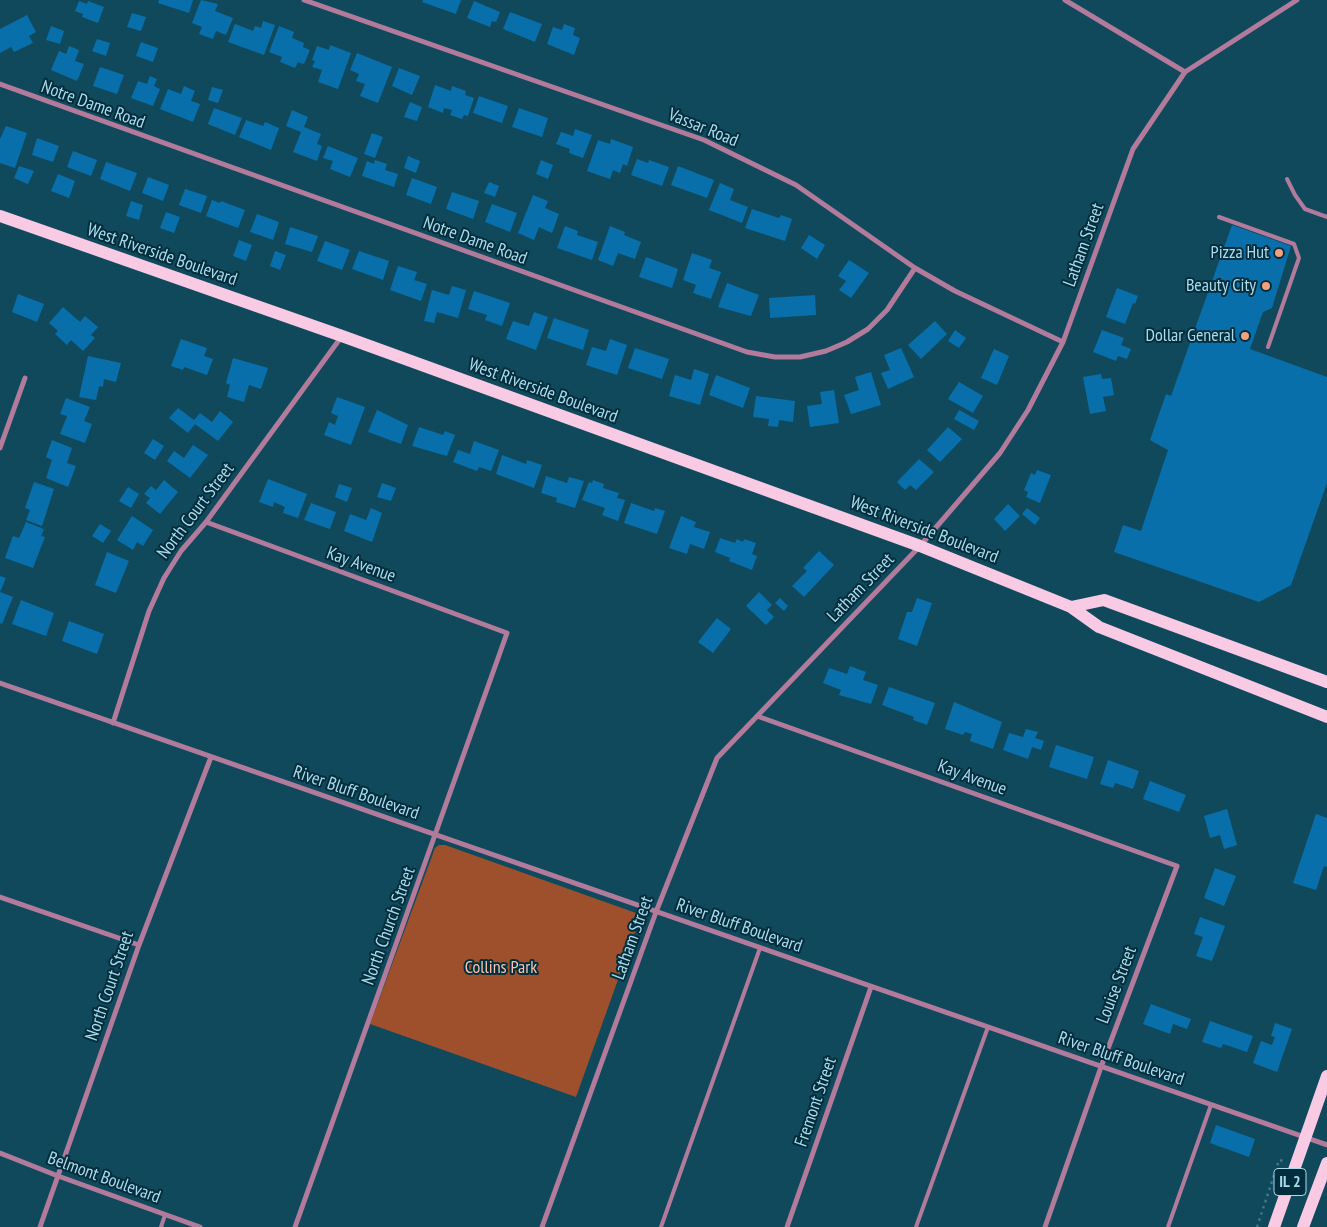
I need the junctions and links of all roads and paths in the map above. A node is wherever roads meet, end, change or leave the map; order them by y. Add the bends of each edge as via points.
1 (304, 0) edge
2 (1064, 0) edge
3 (1297, 0) edge
4 (1185, 72) junction
5 (0, 84) edge
6 (1287, 179) dead end
7 (0, 216) edge
8 (1219, 217) dead end
9 (1327, 217) edge
10 (916, 268) junction
11 (342, 336) junction
12 (1063, 342) junction
13 (1268, 347) dead end
14 (25, 378) dead end
15 (0, 448) edge
16 (206, 522) junction
17 (920, 546) junction
18 (1071, 607) junction
19 (507, 633) joint
20 (1327, 682) edge
21 (0, 684) edge
22 (757, 716) junction
23 (1327, 717) edge
24 (113, 723) junction
25 (211, 757) junction
26 (436, 835) junction
27 (1177, 866) joint
28 (0, 897) edge
29 (656, 912) junction
30 (139, 945) junction
31 (760, 948) junction
32 (871, 986) junction
33 (988, 1027) junction
34 (1101, 1066) junction
35 (1327, 1076) edge
36 (1211, 1105) junction
37 (1306, 1138) junction
38 (1327, 1145) edge
39 (0, 1153) edge
40 (1285, 1162) dead end
41 (1327, 1163) edge
42 (58, 1176) junction
43 (165, 1215) junction
44 (40, 1227) edge
45 (161, 1227) edge
46 (200, 1227) edge
47 (295, 1227) edge
48 (542, 1227) edge
49 (661, 1227) edge
50 (787, 1227) edge
51 (916, 1227) edge
52 (1045, 1227) edge
53 (1168, 1227) edge
54 (1257, 1227) edge
55 (1274, 1227) edge
56 (1303, 1227) edge

1 - 10 street, Vassar Road via 704,140 796,185
2 - 4 street
3 - 4 street, Latham Street
4 - 12 street, Latham Street via 1133,149
5 - 10 street, Notre Dame Road via 747,352 800,357 848,342 868,329 887,310
6 - 9 lane via 1305,209
7 - 11 main road, West Riverside Boulevard
8 - 13 lane via 1294,244 1299,258
10 - 12 street, Vassar Road via 955,291
11 - 16 street, North Court Street
11 - 17 main road, West Riverside Boulevard
12 - 17 street, Latham Street via 1028,410 1000,453
14 - 15 street
16 - 19 street, Kay Avenue
16 - 24 street, North Court Street via 181,551 164,578 149,611
17 - 18 main road, West Riverside Boulevard
17 - 22 street, Latham Street
18 - 20 main road via 1104,600
18 - 23 main road, West Riverside Boulevard via 1099,627
19 - 26 street, North Church Street
21 - 24 street, River Bluff Boulevard
22 - 27 street, Kay Avenue
22 - 29 street, Latham Street via 717,758
24 - 25 street, River Bluff Boulevard
25 - 26 street, River Bluff Boulevard
25 - 30 street, North Court Street
26 - 29 street, River Bluff Boulevard
26 - 47 street, North Church Street
27 - 34 street, Louise Street
28 - 30 street
29 - 31 street, River Bluff Boulevard
29 - 48 street, Latham Street
30 - 42 street, North Court Street
31 - 32 street, River Bluff Boulevard
31 - 49 lane
32 - 33 street, River Bluff Boulevard
32 - 50 street, Fremont Street
33 - 34 street, River Bluff Boulevard
33 - 51 lane
34 - 36 street, River Bluff Boulevard
34 - 52 street, Louise Street
35 - 37 main road, IL 2
36 - 37 street, River Bluff Boulevard
36 - 53 lane
37 - 38 street, River Bluff Boulevard
37 - 55 main road, IL 2
39 - 42 street, Belmont Boulevard
40 - 54 path via 1278,1160
41 - 56 main road, IL 2
42 - 43 street, Belmont Boulevard
42 - 44 street, North Court Street
43 - 45 lane
43 - 46 street, Belmont Boulevard

